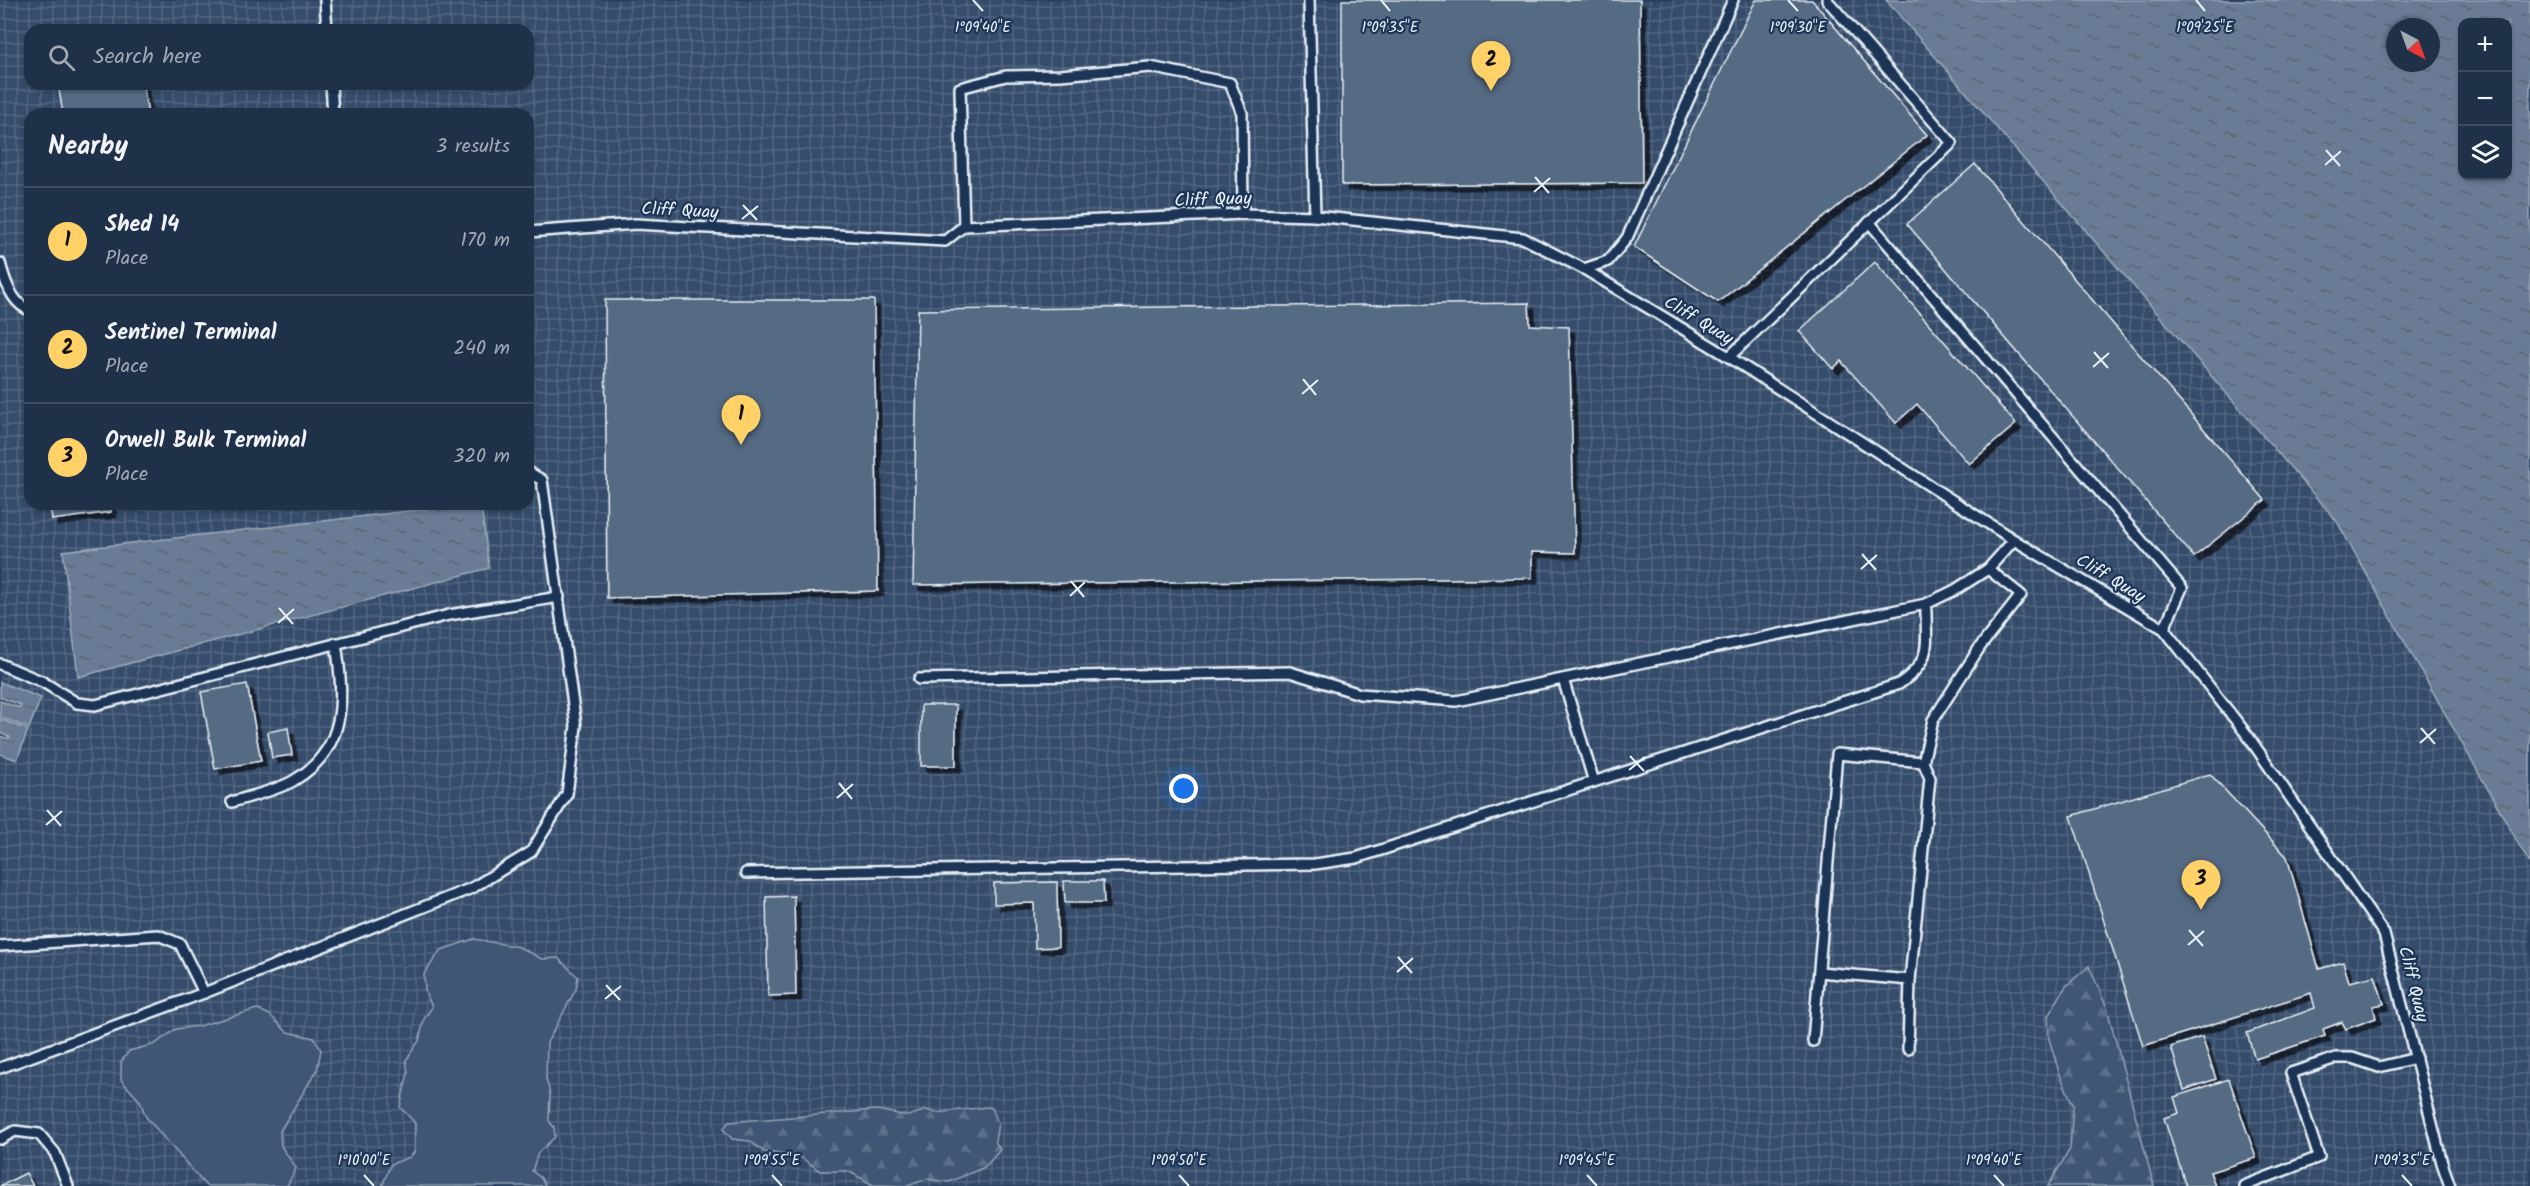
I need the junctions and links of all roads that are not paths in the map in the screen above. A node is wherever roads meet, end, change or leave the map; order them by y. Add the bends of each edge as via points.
1 (325, 0) edge
2 (1309, 0) edge
3 (1733, 0) edge
4 (1827, 0) edge
5 (327, 24) edge
6 (331, 90) edge
7 (333, 108) edge
8 (1243, 214) junction
9 (1315, 216) junction
10 (1869, 222) junction
11 (964, 226) junction
12 (534, 232) edge
13 (0, 263) edge
14 (1584, 268) junction
15 (3, 284) edge
16 (24, 308) edge
17 (1730, 357) junction
18 (534, 475) edge
19 (2014, 540) junction
20 (1988, 569) junction
21 (559, 597) junction
22 (1926, 604) junction
23 (2164, 628) junction
24 (336, 643) junction
25 (0, 664) edge
26 (919, 679) dead end
27 (1563, 679) junction
28 (1923, 762) junction
29 (1594, 782) junction
30 (232, 802) dead end
31 (746, 873) dead end
32 (0, 946) edge
33 (1819, 972) junction
34 (1910, 980) junction
35 (204, 993) junction
36 (1813, 1041) dead end
37 (1908, 1049) dead end
38 (2416, 1058) junction
39 (0, 1068) edge
40 (0, 1139) edge
41 (68, 1186) edge
42 (2244, 1186) edge
43 (2450, 1186) edge

1 - 5 lane
2 - 9 lane
3 - 14 lane via 1627,238 1608,261
4 - 10 lane via 1952,143
6 - 7 lane
8 - 9 lane, Cliff Quay
8 - 11 lane, Cliff Quay
8 - 11 lane via 1242,113 1230,83 1150,67 1006,76 960,87
9 - 14 lane, Cliff Quay via 1523,238
10 - 17 lane
10 - 23 lane via 2182,588
11 - 12 lane, Cliff Quay via 945,241 636,224
13 - 15 lane
14 - 17 lane, Cliff Quay
15 - 16 lane
17 - 19 lane, Cliff Quay
18 - 21 lane via 542,480
19 - 20 lane
19 - 23 lane, Cliff Quay
20 - 22 lane
20 - 28 lane via 2022,596 1980,647 1933,720
21 - 24 lane via 449,615
21 - 35 lane via 576,726 567,794 531,852 472,888
22 - 27 lane
22 - 29 lane via 1925,657 1917,672 1899,684
23 - 38 lane, Cliff Quay via 2248,736 2384,934
24 - 25 lane via 95,705 77,703 43,682
24 - 30 lane via 342,687 337,729 323,757 292,781
26 - 27 lane via 1290,672 1360,694 1456,700
27 - 29 lane
28 - 33 lane via 1837,754
28 - 34 lane via 1930,778
29 - 31 lane via 1356,858 1315,864
32 - 35 lane via 158,935 180,944
33 - 34 lane
33 - 36 lane
34 - 37 lane
35 - 39 lane
38 - 42 lane via 2379,1067 2352,1058 2336,1058 2291,1073 2319,1157
38 - 43 lane, Cliff Quay
40 - 41 lane via 15,1131 39,1134 55,1153

